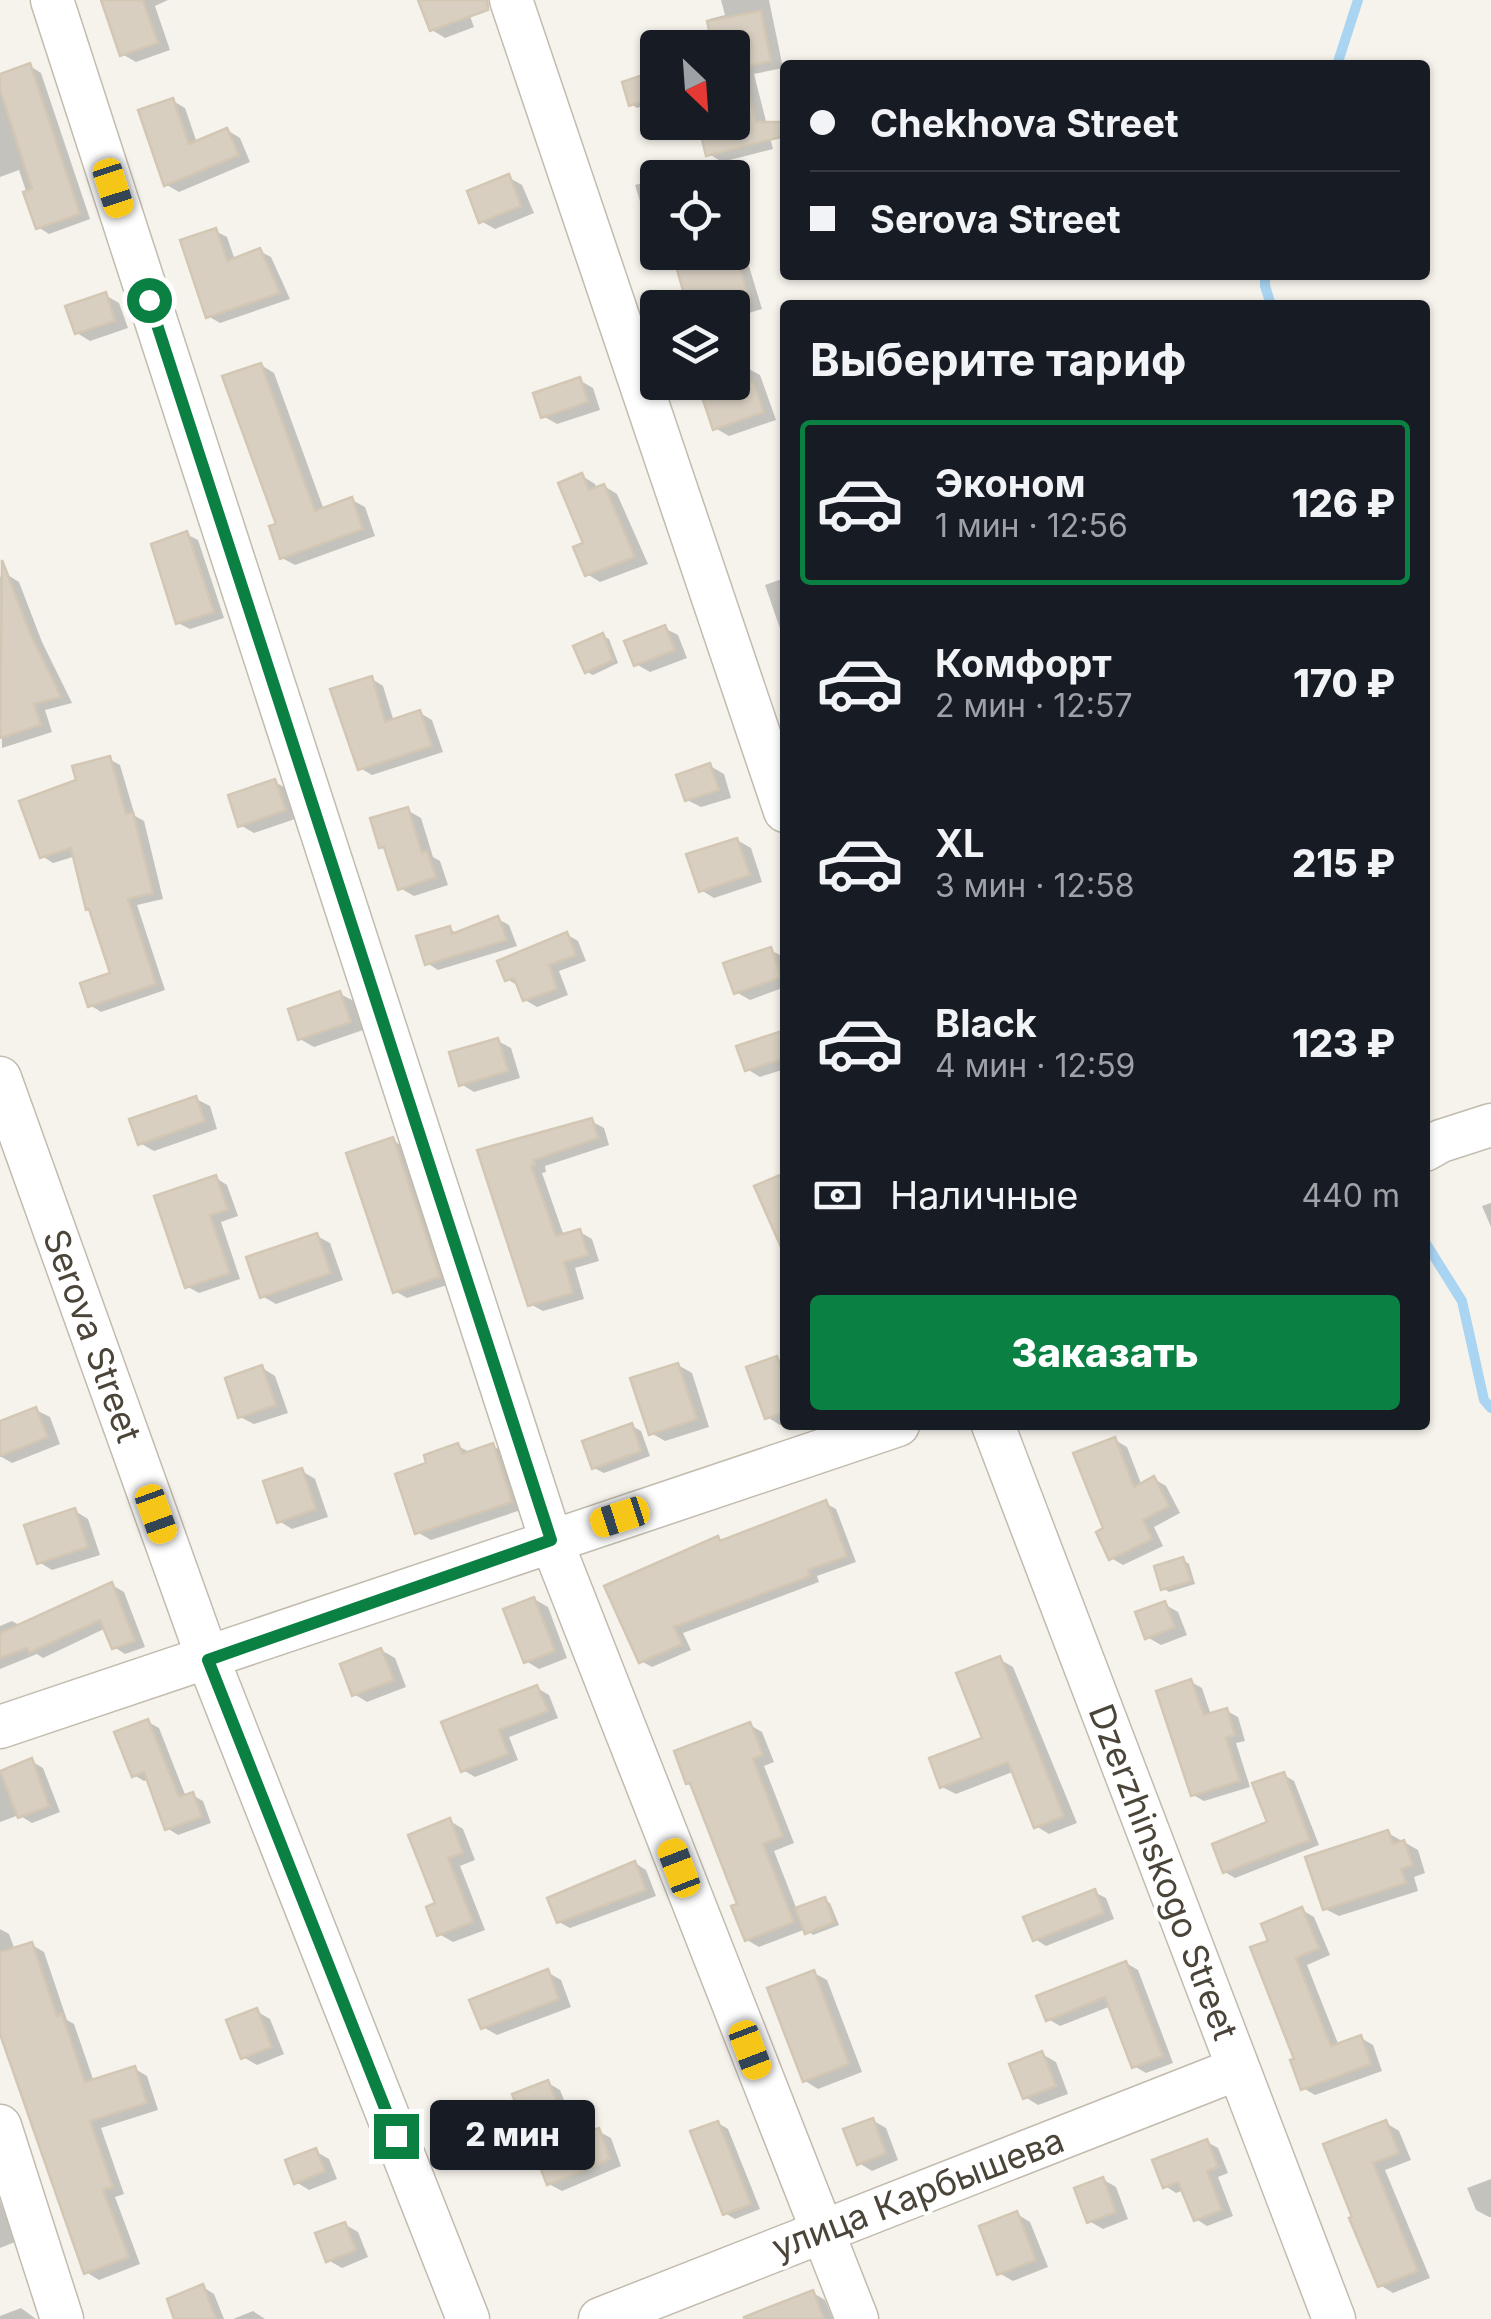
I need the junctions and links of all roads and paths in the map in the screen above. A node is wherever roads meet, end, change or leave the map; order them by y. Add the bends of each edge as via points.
1 (52, 0) edge
2 (511, 0) edge
3 (780, 796) edge
4 (0, 1078) edge
5 (1491, 1125) edge
6 (1430, 1147) edge
7 (883, 1430) edge
8 (995, 1430) edge
9 (551, 1540) junction
10 (208, 1660) junction
11 (0, 1728) edge
12 (1237, 2069) junction
13 (0, 2126) edge
14 (820, 2232) junction
15 (62, 2319) edge
16 (468, 2319) edge
17 (600, 2319) edge
18 (857, 2319) edge
19 (1334, 2319) edge

1 - 9 street
2 - 3 street
4 - 10 street, Serova Street
5 - 6 street
7 - 9 street
8 - 12 street, Dzerzhinskogo Street
9 - 10 street
9 - 14 street
10 - 11 street
10 - 16 street, Serova Street
12 - 14 street, улица Карбышева
12 - 19 street, Dzerzhinskogo Street
13 - 15 street
14 - 17 street, улица Карбышева
14 - 18 street

